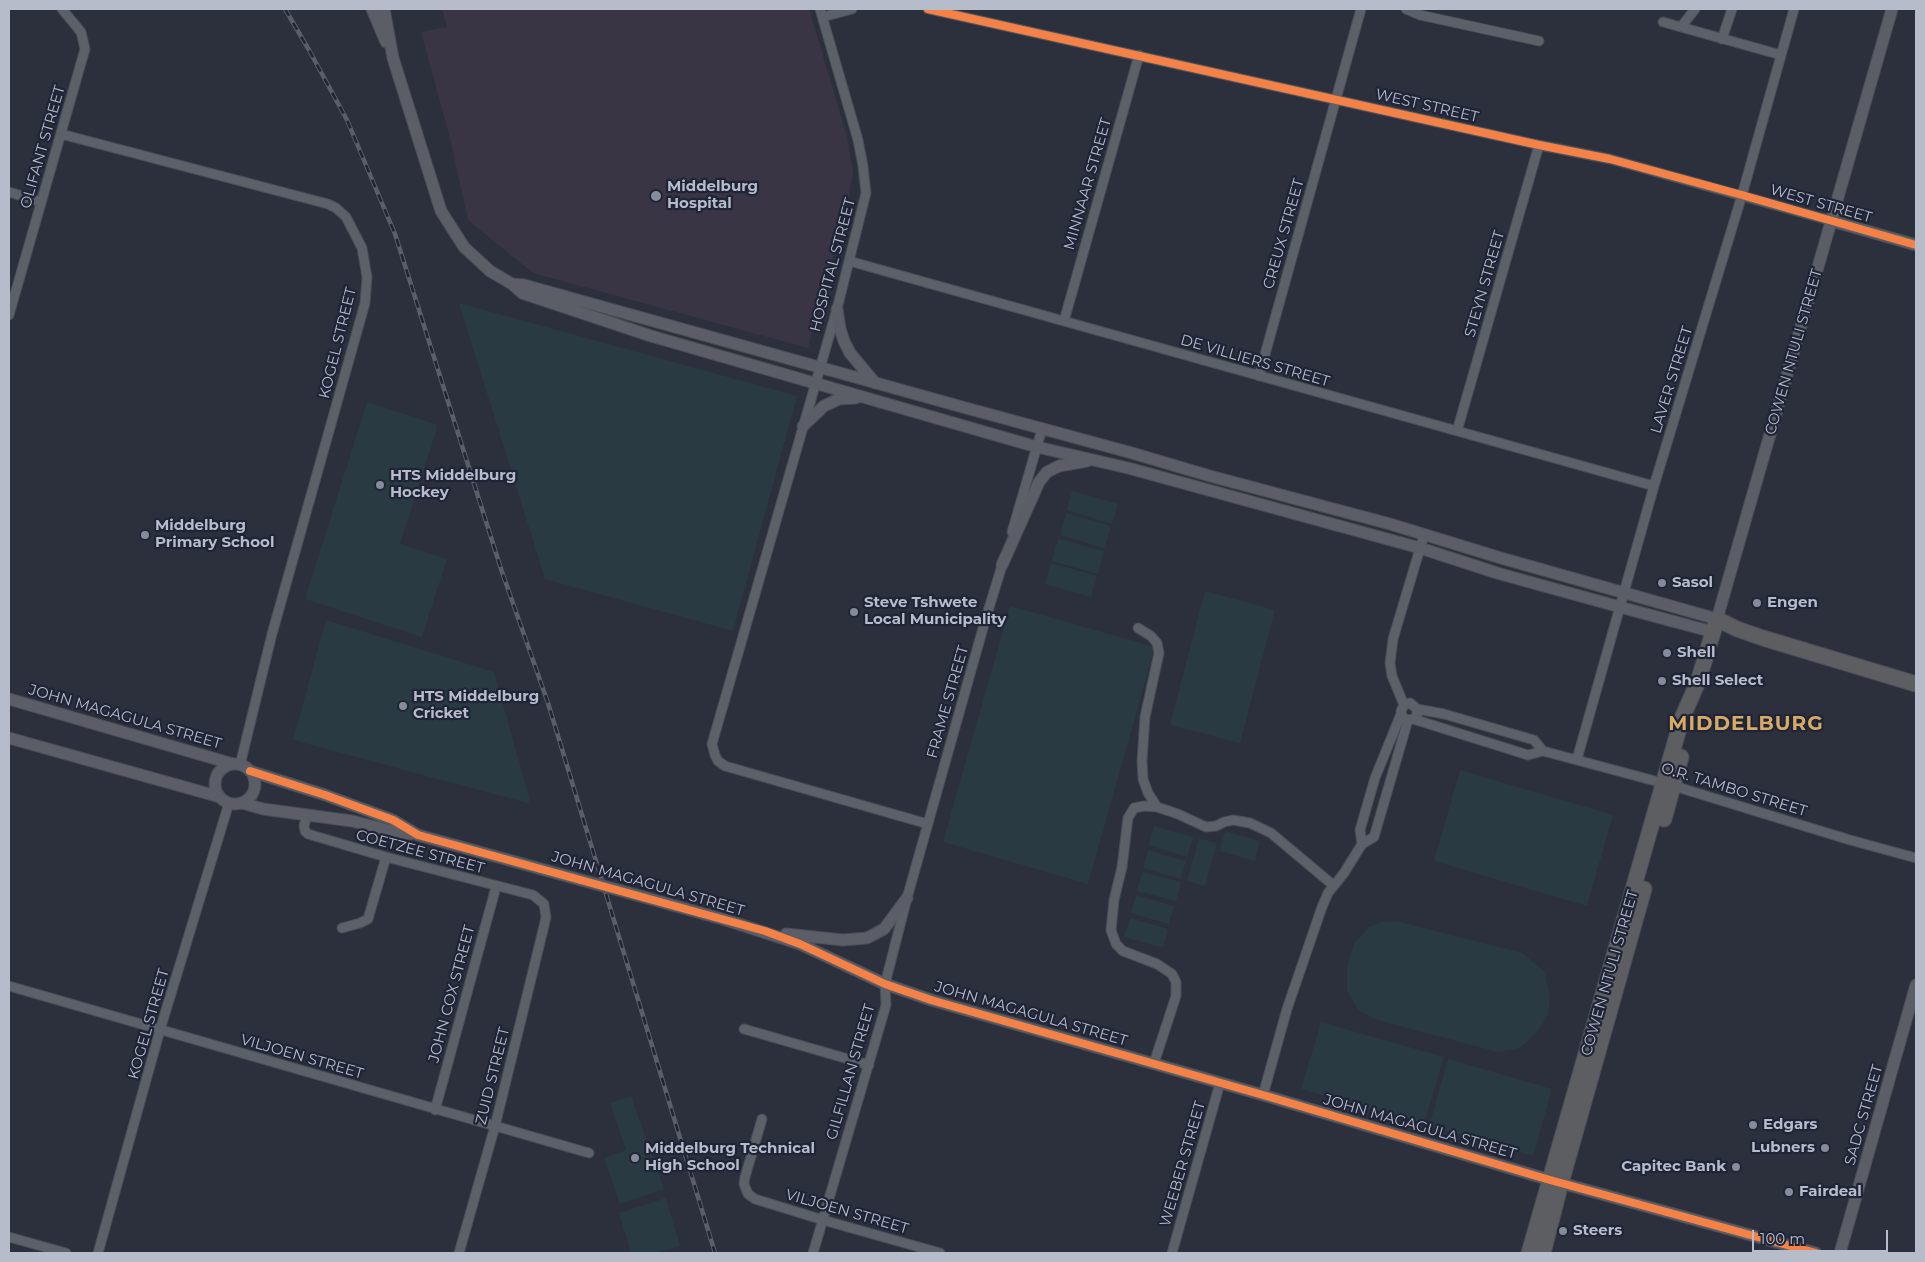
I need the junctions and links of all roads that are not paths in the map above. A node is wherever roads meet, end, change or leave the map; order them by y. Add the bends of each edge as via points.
1 (62, 9) edge
2 (372, 9) edge
3 (384, 9) edge
4 (852, 9) edge
5 (928, 9) edge
6 (1361, 9) edge
7 (1406, 9) edge
8 (1694, 9) edge
9 (1732, 9) edge
10 (1794, 9) edge
11 (1892, 9) edge
12 (821, 13) edge
13 (1663, 22) dead end
14 (1681, 27) junction
15 (1722, 39) junction
16 (1539, 41) dead end
17 (1139, 55) junction
18 (1782, 55) junction
19 (393, 58) junction
20 (1336, 99) junction
21 (61, 134) junction
22 (1539, 145) junction
23 (9, 192) edge
24 (1742, 195) junction
25 (41, 202) junction
26 (1832, 221) junction
27 (1916, 245) edge
28 (849, 261) junction
29 (512, 284) junction
30 (837, 309) junction
31 (9, 315) edge
32 (1064, 321) junction
33 (819, 367) junction
34 (1259, 376) junction
35 (875, 383) junction
36 (815, 384) junction
37 (865, 398) junction
38 (803, 426) junction
39 (1042, 429) junction
40 (1458, 431) junction
41 (1037, 447) junction
42 (1132, 453) junction
43 (1094, 460) junction
44 (1128, 468) junction
45 (1654, 486) junction
46 (1269, 492) junction
47 (1265, 506) junction
48 (1424, 535) junction
49 (1420, 548) junction
50 (1002, 565) junction
51 (1624, 593) junction
52 (1620, 607) junction
53 (1715, 625) junction
54 (1138, 628) dead end
55 (1916, 684) edge
56 (9, 699) edge
57 (1417, 709) junction
58 (1407, 715) junction
59 (1471, 722) junction
60 (1467, 737) junction
61 (9, 738) edge
62 (1543, 751) junction
63 (1577, 759) junction
64 (241, 767) junction
65 (1669, 784) junction
66 (225, 800) junction
67 (242, 803) junction
68 (1157, 808) junction
69 (308, 815) junction
70 (928, 824) junction
71 (418, 835) junction
72 (1362, 844) junction
73 (386, 858) junction
74 (1916, 858) edge
75 (1334, 885) junction
76 (496, 886) junction
77 (907, 898) junction
78 (544, 904) joint
79 (342, 928) dead end
80 (764, 931) junction
81 (885, 984) junction
82 (1916, 985) edge
83 (9, 986) edge
84 (744, 1029) dead end
85 (160, 1030) junction
86 (1154, 1063) junction
87 (869, 1065) junction
88 (1220, 1083) junction
89 (1263, 1095) junction
90 (436, 1110) junction
91 (762, 1119) dead end
92 (495, 1126) junction
93 (589, 1153) dead end
94 (1556, 1181) junction
95 (823, 1220) junction
96 (9, 1237) edge
97 (66, 1253) edge
98 (98, 1253) edge
99 (459, 1253) edge
100 (812, 1253) edge
101 (940, 1253) edge
102 (1172, 1253) edge
103 (1530, 1253) edge
104 (1543, 1253) edge
105 (1816, 1253) edge
106 (1840, 1253) edge

1 - 21 street, OLIFANT STREET via 82,32 85,43
2 - 19 main road
3 - 19 main road
4 - 12 street
5 - 17 street, WEST STREET
6 - 20 street, CREUX STREET
7 - 16 street via 1420,15
8 - 14 street
9 - 15 street
10 - 18 street, LAVER STREET
11 - 26 main road, COWEN NTULI STREET
12 - 28 street, HOSPITAL STREET via 858,140 866,184
13 - 14 street
14 - 15 street
15 - 18 street
17 - 20 street, WEST STREET
17 - 32 street, MINNAAR STREET
18 - 24 street, LAVER STREET
19 - 29 main road via 441,211 464,246 490,270
20 - 22 street, WEST STREET
20 - 34 street, CREUX STREET
21 - 25 street, OLIFANT STREET
21 - 64 street, KOGEL STREET via 328,204 346,217 362,248 367,277 366,303 272,634
22 - 24 street, WEST STREET via 1610,159
22 - 40 street, STEYN STREET
23 - 25 street
24 - 26 street, WEST STREET
24 - 45 street, LAVER STREET
25 - 31 street, OLIFANT STREET
26 - 27 main road, WEST STREET
26 - 53 main road, COWEN NTULI STREET
28 - 30 street, HOSPITAL STREET
28 - 32 street, DE VILLIERS STREET
29 - 33 main road
29 - 36 main road via 522,293 548,303
30 - 33 street, HOSPITAL STREET
30 - 35 main road via 840,329 850,353
32 - 34 street, DE VILLIERS STREET
33 - 35 main road
33 - 36 street, HOSPITAL STREET
34 - 40 street, DE VILLIERS STREET
35 - 39 main road
36 - 37 main road
36 - 38 street, HOSPITAL STREET
37 - 38 main road via 839,399 824,406
37 - 41 main road
38 - 70 street, HOSPITAL STREET via 714,736 715,755 725,766
39 - 41 street, FRAME STREET
39 - 42 main road
40 - 45 street, DE VILLIERS STREET
41 - 43 main road
41 - 50 street, FRAME STREET
42 - 44 main road
42 - 46 main road
43 - 44 main road
43 - 50 main road via 1059,466 1047,472 1039,482
44 - 47 main road
45 - 51 street, LAVER STREET
46 - 47 main road
46 - 48 main road
47 - 49 main road
48 - 49 street
48 - 51 main road
49 - 52 main road
49 - 58 street via 1393,639 1390,663
50 - 70 street, FRAME STREET
51 - 52 street, LAVER STREET
51 - 53 main road
52 - 53 main road
52 - 63 street, LAVER STREET
53 - 55 highway
53 - 65 highway, COWEN NTULI STREET via 1693,694 1691,722
54 - 68 street via 1158,644 1159,653 1145,717 1142,761 1143,779
56 - 64 main road, JOHN MAGAGULA STREET
57 - 58 street via 1417,716
57 - 58 street, O.R. TAMBO STREET via 1410,703
57 - 59 street, O.R. TAMBO STREET
58 - 60 street, O.R. TAMBO STREET
58 - 72 street via 1375,778 1360,830
58 - 72 street via 1374,837
59 - 60 street
59 - 62 street, O.R. TAMBO STREET via 1534,740
60 - 62 street, O.R. TAMBO STREET via 1528,755
61 - 66 main road
62 - 63 street, O.R. TAMBO STREET
63 - 65 street, O.R. TAMBO STREET
64 - 66 main road via 226,766 217,777 215,784
64 - 67 main road via 254,777 255,785 248,799
64 - 71 main road, JOHN MAGAGULA STREET via 393,820
65 - 74 street, O.R. TAMBO STREET
65 - 94 highway, COWEN NTULI STREET
66 - 67 main road
66 - 85 street, KOGEL STREET
67 - 69 main road
68 - 75 street via 1206,827 1233,820 1272,832
68 - 86 street via 1134,808 1128,818 1111,930 1116,944 1123,951 1158,964 1172,974 1176,982 1174,1002
69 - 71 main road
69 - 73 street, COETZEE STREET via 304,826 308,834
70 - 77 street, FRAME STREET
71 - 80 main road, JOHN MAGAGULA STREET, bridge
72 - 75 street
73 - 76 street, COETZEE STREET
73 - 79 street via 368,919
75 - 89 street via 1322,907 1287,1009
76 - 78 street, COETZEE STREET via 533,895
76 - 90 street, JOHN COX STREET
77 - 80 main road via 884,929 867,938 843,940
77 - 81 street, FRAME STREET
78 - 92 street, ZUID STREET via 546,917
80 - 81 main road, JOHN MAGAGULA STREET via 826,955
81 - 86 main road, JOHN MAGAGULA STREET
81 - 87 street, GILFILLAN STREET via 886,1006
82 - 106 main road, SADC STREET
83 - 85 street, VILJOEN STREET
84 - 87 street
85 - 90 street, VILJOEN STREET
85 - 98 street, KOGEL STREET
86 - 88 main road, JOHN MAGAGULA STREET
87 - 95 street, GILFILLAN STREET
88 - 89 main road, JOHN MAGAGULA STREET
88 - 102 street, WEEBER STREET
89 - 94 main road, JOHN MAGAGULA STREET
90 - 92 street, VILJOEN STREET
91 - 95 street, VILJOEN STREET via 744,1184 748,1194
92 - 93 street, VILJOEN STREET
92 - 99 street, ZUID STREET
94 - 103 highway, COWEN NTULI STREET
94 - 104 highway, COWEN NTULI STREET
94 - 105 main road, JOHN MAGAGULA STREET
95 - 100 street, GILFILLAN STREET
95 - 101 street, VILJOEN STREET
96 - 97 street

